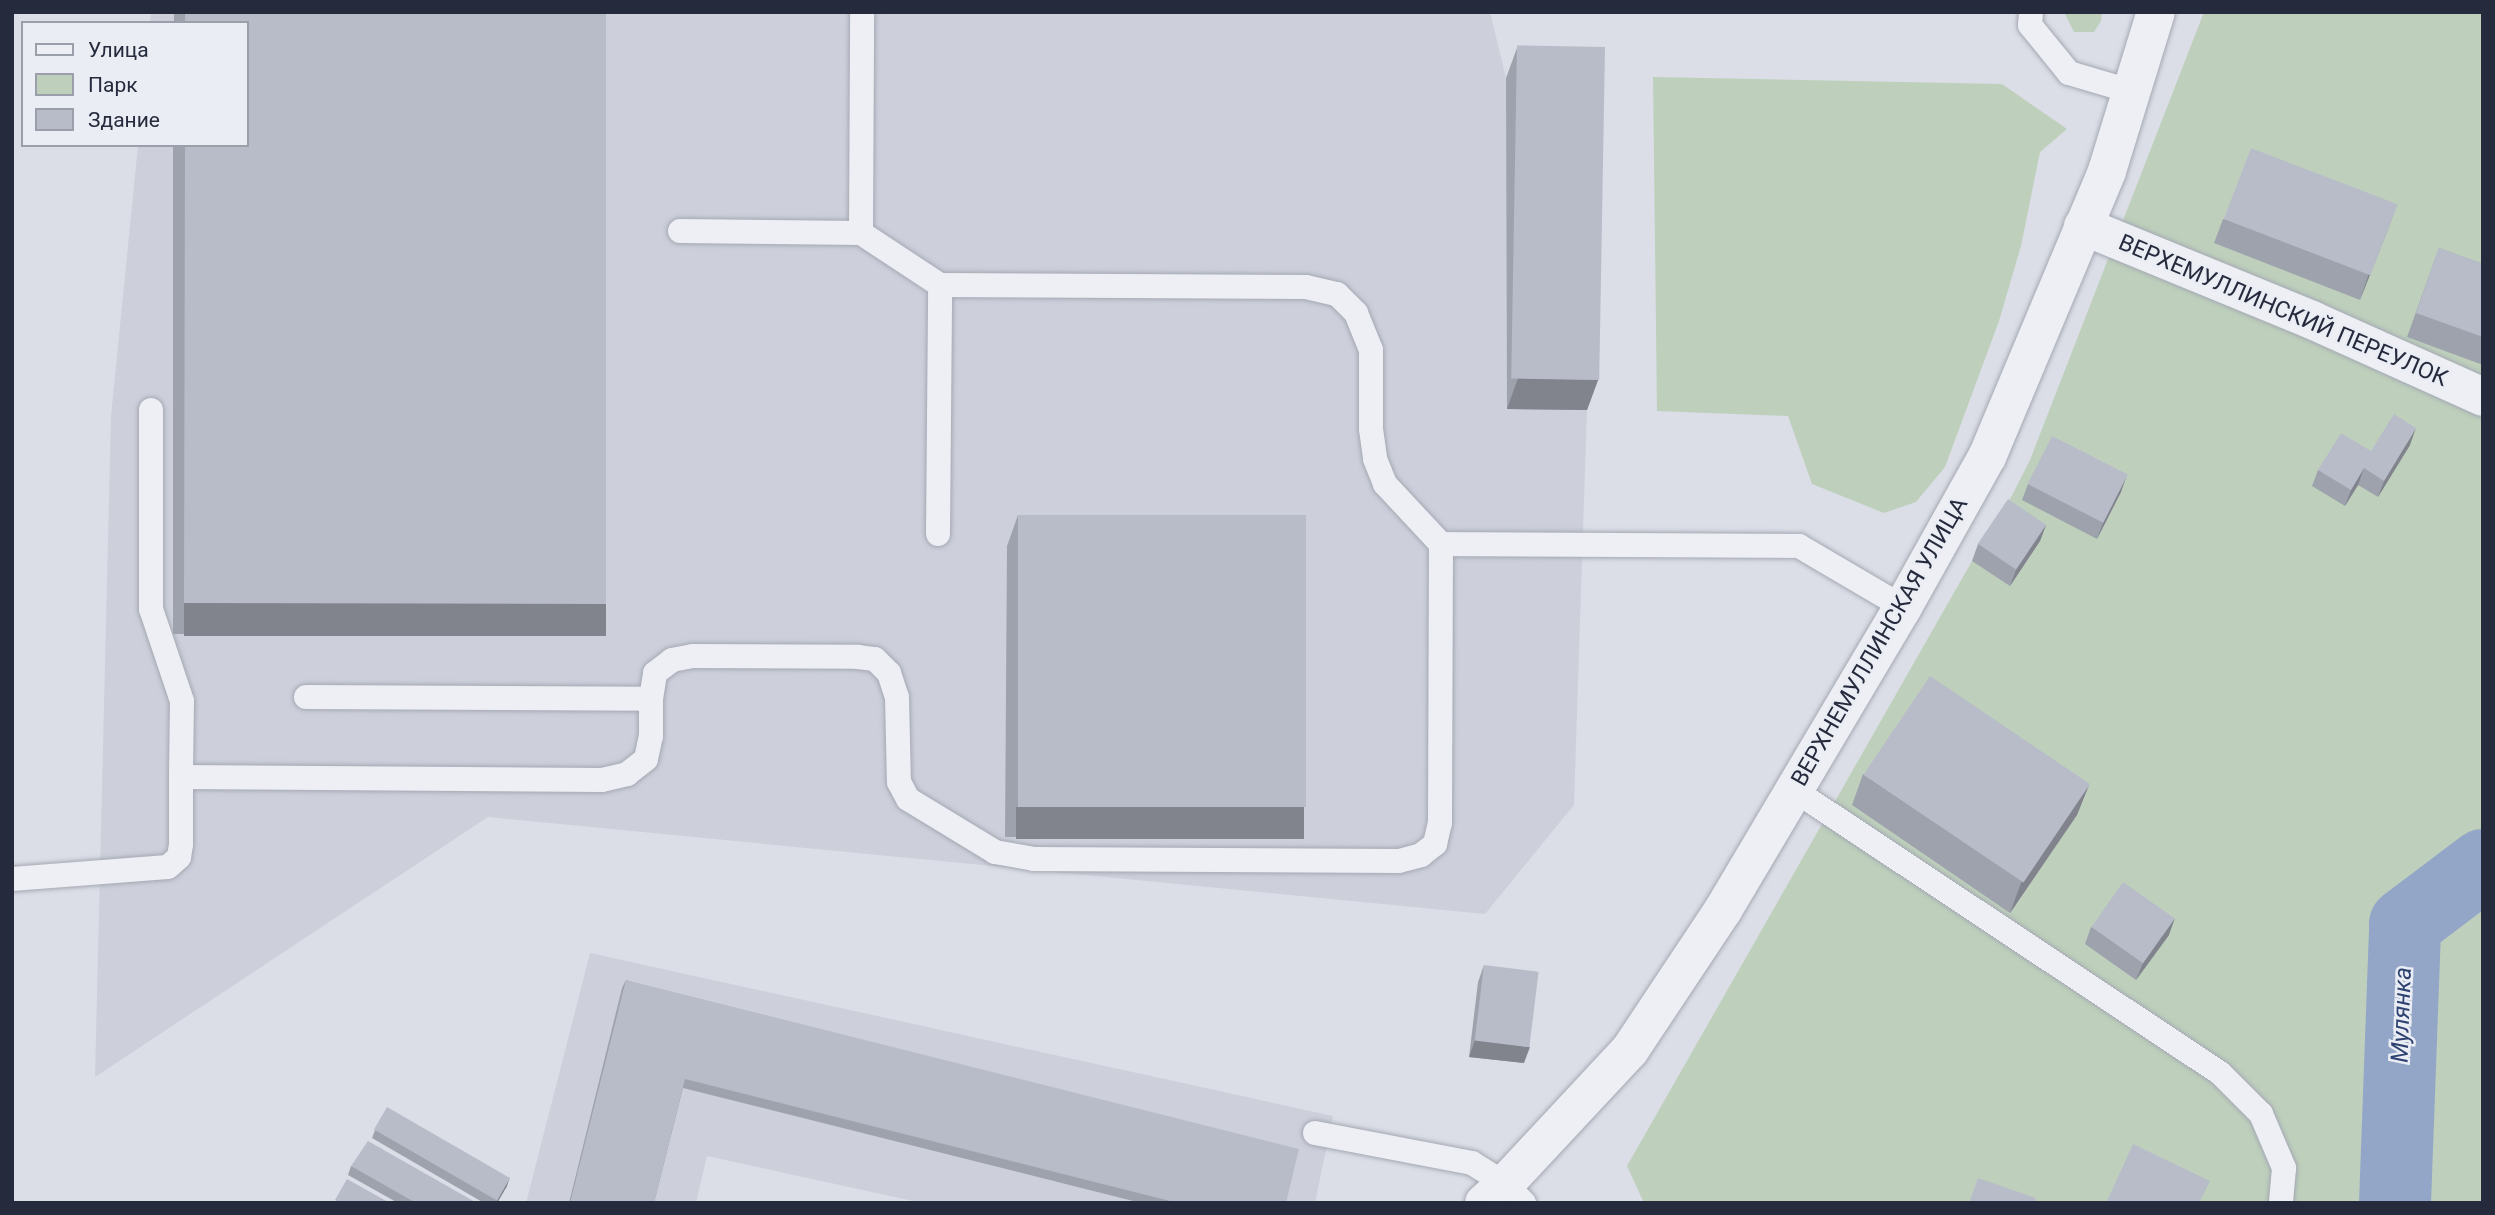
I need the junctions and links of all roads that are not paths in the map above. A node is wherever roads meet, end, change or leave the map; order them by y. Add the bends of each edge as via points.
1 (862, 12) edge
2 (2031, 12) edge
3 (2156, 12) edge
4 (2133, 92) junction
5 (2083, 226) junction
6 (680, 232) dead end
7 (861, 233) junction
8 (940, 285) junction
9 (2483, 397) edge
10 (151, 410) dead end
11 (938, 534) dead end
12 (1441, 544) junction
13 (1903, 607) junction
14 (306, 697) dead end
15 (651, 699) junction
16 (181, 777) junction
17 (1794, 790) junction
18 (12, 879) edge
19 (1314, 1133) dead end
20 (1505, 1196) edge
21 (2281, 1203) edge

1 - 7 lane
2 - 4 lane via 2030,25 2069,73
3 - 4 street, ВЕРХНЕМУЛЛИНСКАЯ УЛИЦА
4 - 5 street, ВЕРХНЕМУЛЛИНСКАЯ УЛИЦА
5 - 9 street, ВЕРХЕМУЛЛИНСКИЙ ПЕРЕУЛОК via 2312,320
5 - 13 street, ВЕРХНЕМУЛЛИНСКАЯ УЛИЦА via 1987,457
6 - 7 lane
7 - 8 lane
8 - 11 lane
8 - 12 lane via 1306,287 1337,294 1356,313 1371,350 1371,429 1385,484
10 - 16 lane via 151,609 182,701
12 - 13 lane via 1799,546
12 - 15 lane via 1440,823 1435,844 1422,855 1399,861 1034,859 995,852 908,799 899,782 896,760 897,697 889,673 875,659 693,656 672,660 655,673
13 - 17 street, ВЕРХНЕМУЛЛИНСКАЯ УЛИЦА
14 - 15 lane
15 - 16 lane via 646,759 627,774 602,780
16 - 18 lane via 181,844 179,857 168,867
17 - 20 street, ВЕРХНЕМУЛЛИНСКАЯ УЛИЦА via 1723,910 1630,1050
17 - 21 lane via 2220,1073 2261,1114 2284,1168
19 - 20 lane via 1472,1163

